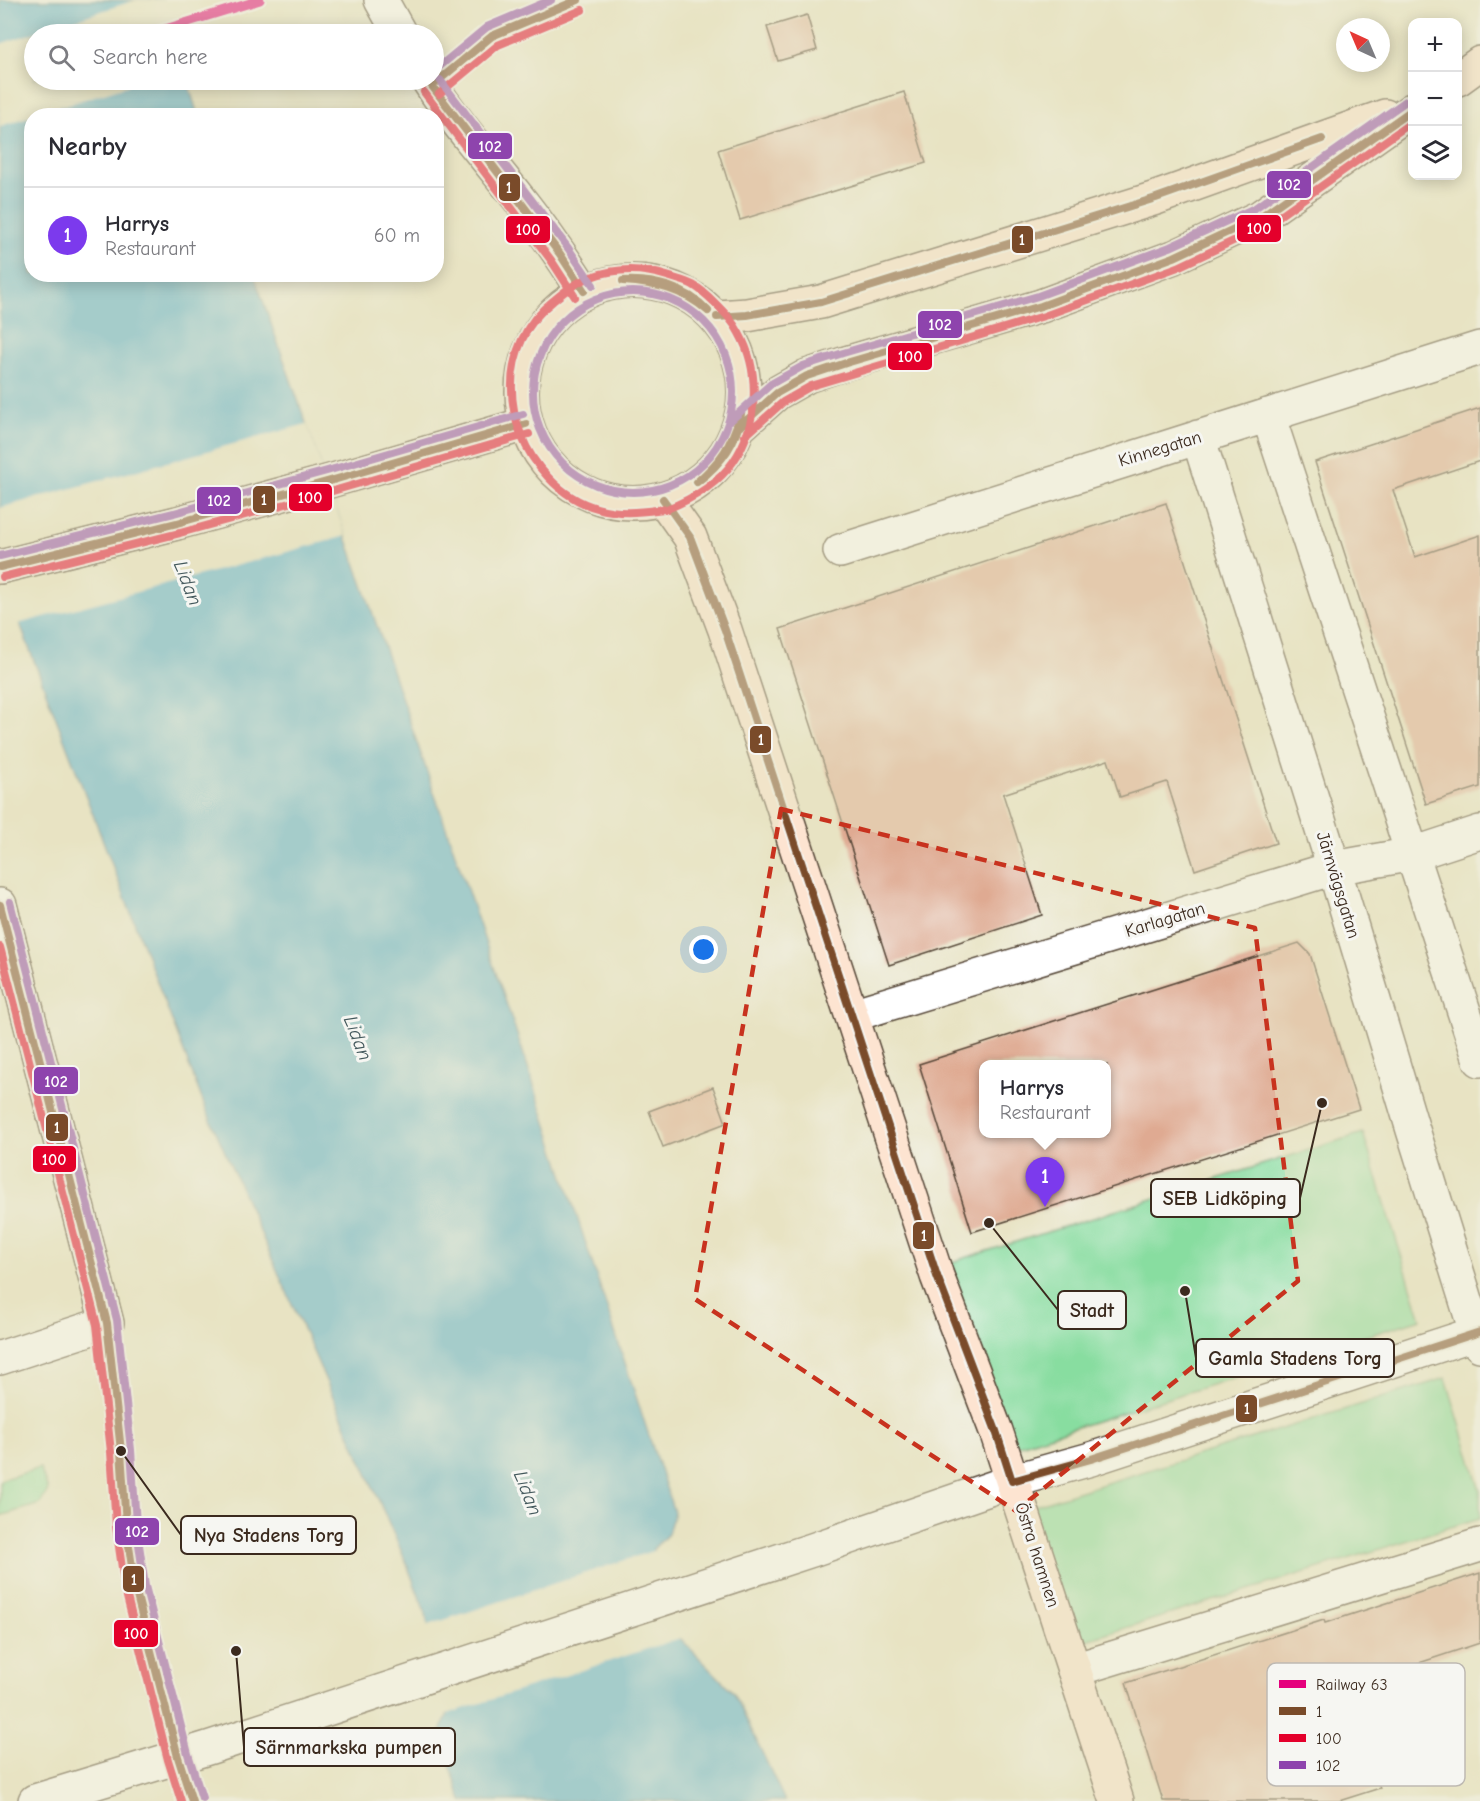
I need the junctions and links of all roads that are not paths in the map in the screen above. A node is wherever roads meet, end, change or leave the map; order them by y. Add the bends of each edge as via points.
1 (381, 0) edge
2 (394, 24) edge
3 (1480, 63) edge
4 (1462, 76) edge
5 (435, 90) edge
6 (1408, 110) edge
7 (1408, 112) edge
8 (584, 291) junction
9 (717, 317) junction
10 (1480, 348) edge
11 (1268, 415) junction
12 (526, 424) junction
13 (738, 428) junction
14 (1198, 437) junction
15 (663, 499) junction
16 (840, 551) dead end
17 (0, 567) edge
18 (1480, 832) edge
19 (1413, 854) junction
20 (1334, 868) junction
21 (0, 905) edge
22 (852, 1015) junction
23 (1480, 1060) edge
24 (1479, 1337) edge
25 (0, 1358) edge
26 (1012, 1481) junction
27 (1480, 1545) edge
28 (1074, 1670) junction
29 (35, 1801) edge
30 (1116, 1801) edge

1 - 2 street
3 - 4 main road
5 - 8 street
6 - 9 main road via 1156,198 821,302
7 - 13 main road via 1260,217 1174,257 1041,306 807,376 777,393
8 - 9 main road via 618,280 655,282 689,295
8 - 12 main road via 552,315 530,347 521,385
9 - 13 main road via 733,342 742,370 744,399
10 - 11 street, Kinnegatan
11 - 14 street, Kinnegatan
11 - 19 street
12 - 15 main road via 541,455 565,480 595,496 628,503
12 - 17 main road via 177,523
13 - 15 main road via 717,465 701,480
14 - 16 street, Kinnegatan
14 - 20 street, Järnvägsgatan
15 - 22 main road, Östra hamnen via 690,537 725,630
18 - 19 street, Karlagatan
19 - 20 street, Karlagatan
19 - 23 street
20 - 22 street, Karlagatan
20 - 24 street, Järnvägsgatan
21 - 25 street via 107,1323
22 - 26 main road, Östra hamnen via 936,1276
24 - 26 street
26 - 28 main road, Östra hamnen
26 - 29 street via 698,1588
27 - 28 street
28 - 30 main road, Östra hamnen

